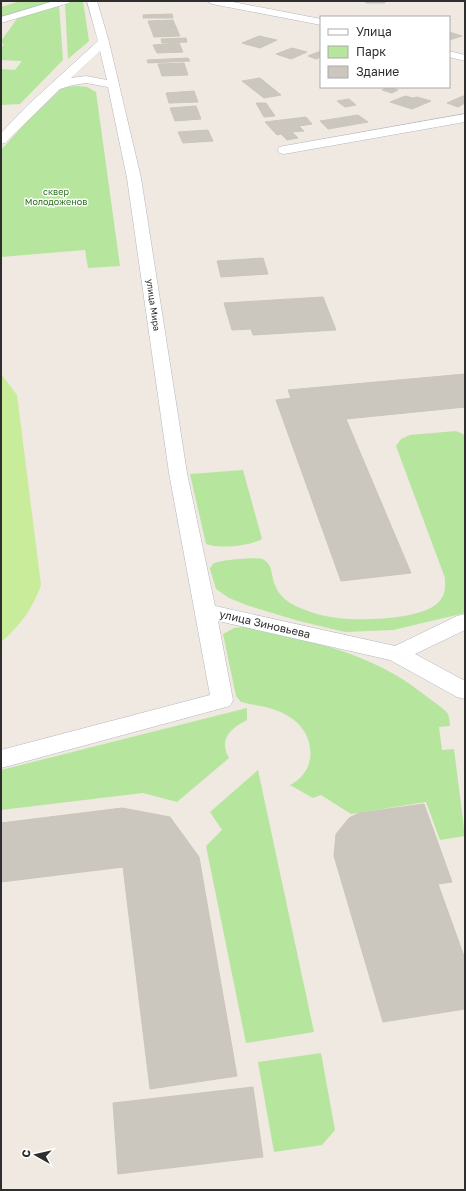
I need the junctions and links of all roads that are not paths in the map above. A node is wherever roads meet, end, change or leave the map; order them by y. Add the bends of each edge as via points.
1 (65, 1) edge
2 (92, 1) edge
3 (212, 1) edge
4 (1, 20) edge
5 (320, 22) edge
6 (104, 42) junction
7 (450, 54) edge
8 (465, 58) edge
9 (114, 85) junction
10 (55, 87) junction
11 (465, 118) edge
12 (1, 140) edge
13 (284, 150) dead end
14 (205, 611) junction
15 (465, 621) edge
16 (397, 654) junction
17 (465, 691) edge
18 (1, 759) edge

1 - 4 street
2 - 6 street, улица Мира
3 - 5 street
6 - 9 street, улица Мира
6 - 10 street
7 - 8 street
9 - 10 street via 73,80
9 - 14 street, улица Мира via 134,178 178,473
10 - 12 street
11 - 13 street
14 - 16 street, улица Зиновьева
14 - 18 street, улица Зиновьева via 222,700
15 - 16 street
16 - 17 street, улица Зиновьева

